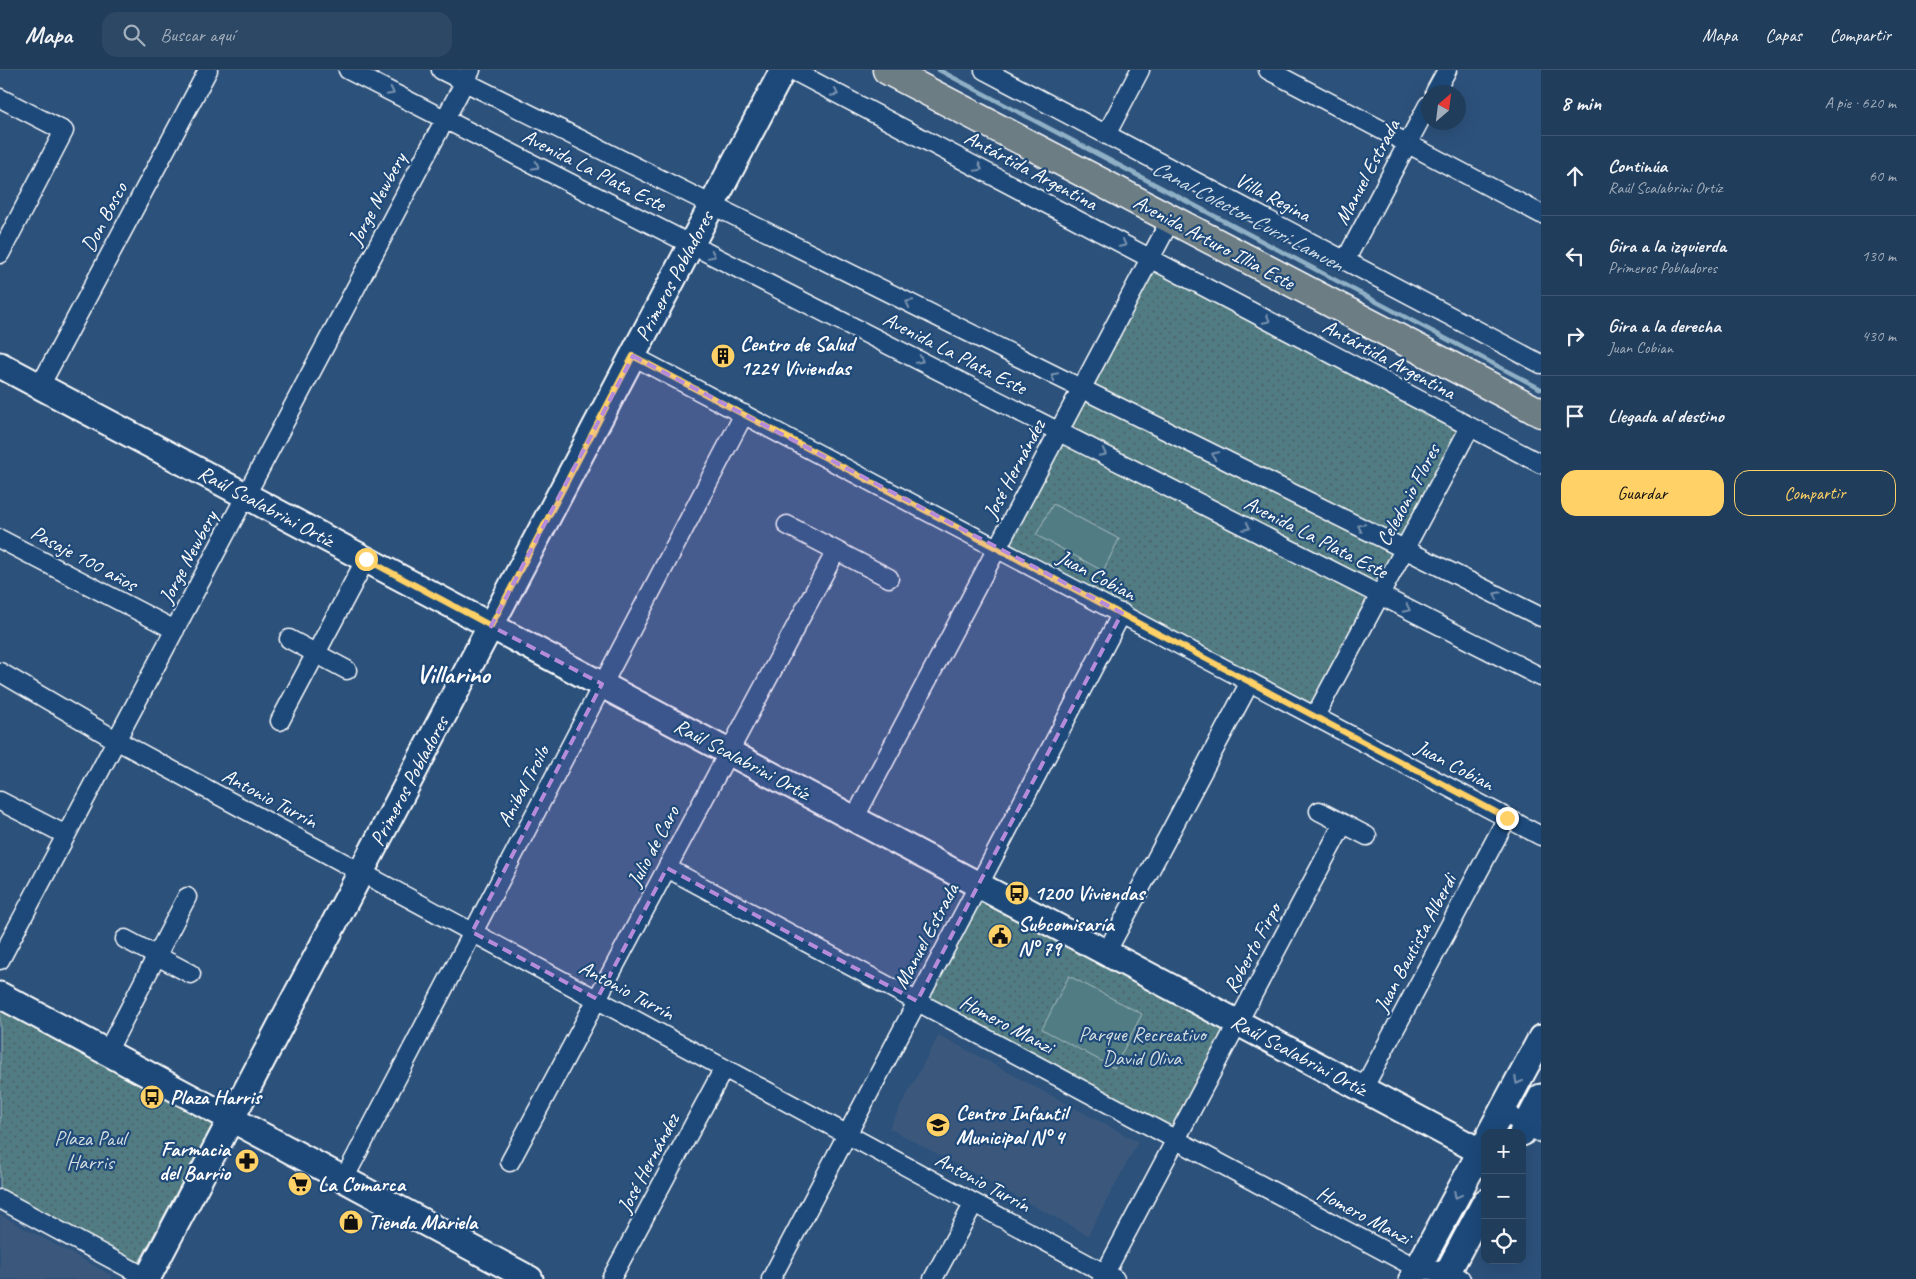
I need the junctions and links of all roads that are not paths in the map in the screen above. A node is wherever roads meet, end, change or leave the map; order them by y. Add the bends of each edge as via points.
1 (208, 70) edge
2 (348, 70) edge
3 (441, 70) edge
4 (783, 70) edge
5 (792, 70) edge
6 (887, 70) edge
7 (984, 70) edge
8 (1140, 70) edge
9 (1268, 70) edge
10 (1447, 70) edge
11 (468, 76) edge
12 (1439, 85) edge
13 (0, 98) edge
14 (445, 119) junction
15 (1421, 119) edge
16 (1106, 135) junction
17 (1408, 144) junction
18 (712, 205) junction
19 (1541, 214) edge
20 (1171, 219) junction
21 (691, 244) junction
22 (0, 254) edge
23 (1150, 259) junction
24 (1346, 261) junction
25 (633, 356) junction
26 (1541, 364) edge
27 (1, 367) edge
28 (40, 386) junction
29 (1081, 389) junction
30 (1541, 413) edge
31 (744, 414) junction
32 (1470, 427) junction
33 (1059, 431) junction
34 (1541, 464) edge
35 (246, 495) junction
36 (787, 525) dead end
37 (0, 539) edge
38 (997, 548) junction
39 (1405, 548) junction
40 (836, 551) junction
41 (366, 559) junction
42 (889, 578) dead end
43 (1380, 595) junction
44 (1122, 614) junction
45 (1541, 617) edge
46 (491, 626) junction
47 (174, 630) junction
48 (289, 639) dead end
49 (316, 654) junction
50 (347, 670) dead end
51 (0, 672) edge
52 (1541, 677) edge
53 (1250, 682) junction
54 (602, 684) junction
55 (1315, 716) junction
56 (280, 721) dead end
57 (116, 740) junction
58 (729, 752) junction
59 (0, 801) edge
60 (1319, 811) dead end
61 (1507, 818) junction
62 (854, 819) junction
63 (1343, 824) junction
64 (66, 835) junction
65 (1367, 836) dead end
66 (1541, 836) edge
67 (667, 868) junction
68 (361, 872) junction
69 (978, 885) junction
70 (187, 897) dead end
71 (472, 932) junction
72 (125, 939) dead end
73 (1106, 953) junction
74 (158, 956) junction
75 (0, 960) edge
76 (191, 974) dead end
77 (0, 995) edge
78 (597, 999) junction
79 (917, 1001) junction
80 (1237, 1022) junction
81 (1541, 1038) edge
82 (107, 1052) junction
83 (724, 1068) junction
84 (1363, 1090) junction
85 (1541, 1097) edge
86 (231, 1119) junction
87 (1493, 1129) edge
88 (1530, 1130) edge
89 (847, 1134) junction
90 (1481, 1136) edge
91 (1175, 1139) junction
92 (1481, 1152) edge
93 (510, 1162) dead end
94 (344, 1179) junction
95 (0, 1199) edge
96 (974, 1203) junction
97 (1481, 1211) edge
98 (1415, 1274) edge
99 (1107, 1277) edge
100 (1451, 1277) edge
101 (148, 1279) edge
102 (530, 1279) edge
103 (611, 1279) edge
104 (771, 1279) edge
105 (933, 1279) edge

1 - 28 street, Don Bosco
2 -> 14 street, Avenida La Plata Este
3 - 11 street, Avenida La Plata Este
4 - 18 street, Primeros Pobladores
5 -> 23 street, Antártida Argentina
6 - 20 main road, Avenida Arturo Illia Este
7 - 16 street, Villa Regina
8 - 16 street
9 - 17 street
10 - 12 street
11 - 14 street, Jorge Newbery
11 - 18 street, Avenida La Plata Este
13 - 22 street via 64,131
14 -> 21 street, Avenida La Plata Este
14 - 35 street, Jorge Newbery
15 - 17 street, Manuel Estrada
16 - 24 street, Villa Regina
17 - 19 street
17 - 24 street, Manuel Estrada
18 - 21 street, Primeros Pobladores
29 -> 18 street, Avenida La Plata Este
20 - 23 street, José Hernández
20 - 30 main road, Avenida Arturo Illia Este
21 - 25 street, Primeros Pobladores
21 -> 33 street, Avenida La Plata Este
23 - 29 street, José Hernández
23 -> 32 street, Antártida Argentina
24 - 26 street, Villa Regina
25 - 31 street, Juan Cobian
25 - 46 street, Primeros Pobladores
27 - 28 street, Raúl Scalabrini Ortíz
28 - 35 street, Raúl Scalabrini Ortíz
29 - 33 street, José Hernández
39 -> 29 street, Avenida La Plata Este
31 - 38 street, Juan Cobian
31 - 54 street, Anibal Troilo
32 - 34 street, Antártida Argentina
32 - 39 street, Celedonio Flores
33 - 38 street, José Hernández
33 -> 43 street, Avenida La Plata Este
35 - 41 street, Raúl Scalabrini Ortíz
35 - 47 street, Jorge Newbery
36 - 40 street
37 - 47 street, Pasaje 100 años
38 - 44 street, Juan Cobian
38 - 62 street, José Hernández
39 - 43 street, Celedonio Flores
45 -> 39 street, Avenida La Plata Este
40 - 42 street
40 - 58 street, Julio de Caro
41 - 46 street, Raúl Scalabrini Ortíz
41 - 49 street
43 -> 52 street, Avenida La Plata Este
43 - 55 street, Celedonio Flores
44 - 53 street, Juan Cobian
44 - 69 street, Manuel Estrada
46 - 54 street, Raúl Scalabrini Ortíz
46 - 68 street, Primeros Pobladores
47 - 57 street, Jorge Newbery
48 - 49 street
49 - 50 street
49 - 56 street
51 - 57 street, Antonio Turrín
53 - 55 street, Juan Cobian
53 - 73 street
54 - 58 street, Raúl Scalabrini Ortíz
54 - 71 street, Anibal Troilo
55 - 61 street, Juan Cobian
57 - 64 street, Jorge Newbery
57 - 68 street, Antonio Turrín
58 - 62 street, Raúl Scalabrini Ortíz
58 - 67 street, Julio de Caro
59 - 64 street
60 - 63 street
61 - 66 street, Juan Cobian
61 - 84 street, Juan Bautista Alberdi
62 - 69 street, Raúl Scalabrini Ortíz
63 - 65 street
63 - 80 street, Roberto Firpo
64 - 75 street, Jorge Newbery
67 - 78 street, Julio de Caro
67 - 79 street, Homero Manzi
68 - 71 street, Antonio Turrín
68 - 86 street, Primeros Pobladores
69 - 73 street, Raúl Scalabrini Ortíz
69 - 79 street, Manuel Estrada
70 - 74 street
71 - 78 street, Antonio Turrín
71 - 94 street, Anibal Troilo
72 - 74 street
73 - 80 street, Raúl Scalabrini Ortíz
74 - 76 street
74 - 82 street
77 - 82 street
78 - 83 street, Antonio Turrín
78 - 93 street, Julio de Caro
79 - 89 street, Manuel Estrada
79 - 91 street, Homero Manzi
80 - 84 street, Raúl Scalabrini Ortíz
80 - 91 street, Roberto Firpo
81 -> 87 street
82 - 86 street
83 - 89 street, Antonio Turrín
83 - 103 street, José Hernández
84 - 90 street, Raúl Scalabrini Ortíz
85 - 88 street
86 - 94 street
86 - 101 street, Primeros Pobladores
89 - 96 street, Antonio Turrín
89 - 104 street, Manuel Estrada
91 - 98 street, Homero Manzi
91 - 99 street, Roberto Firpo
92 -> 98 street
94 - 102 street
95 - 101 street
96 - 99 street, Antonio Turrín
96 - 105 street
97 - 100 street
98 - 100 street, Homero Manzi

